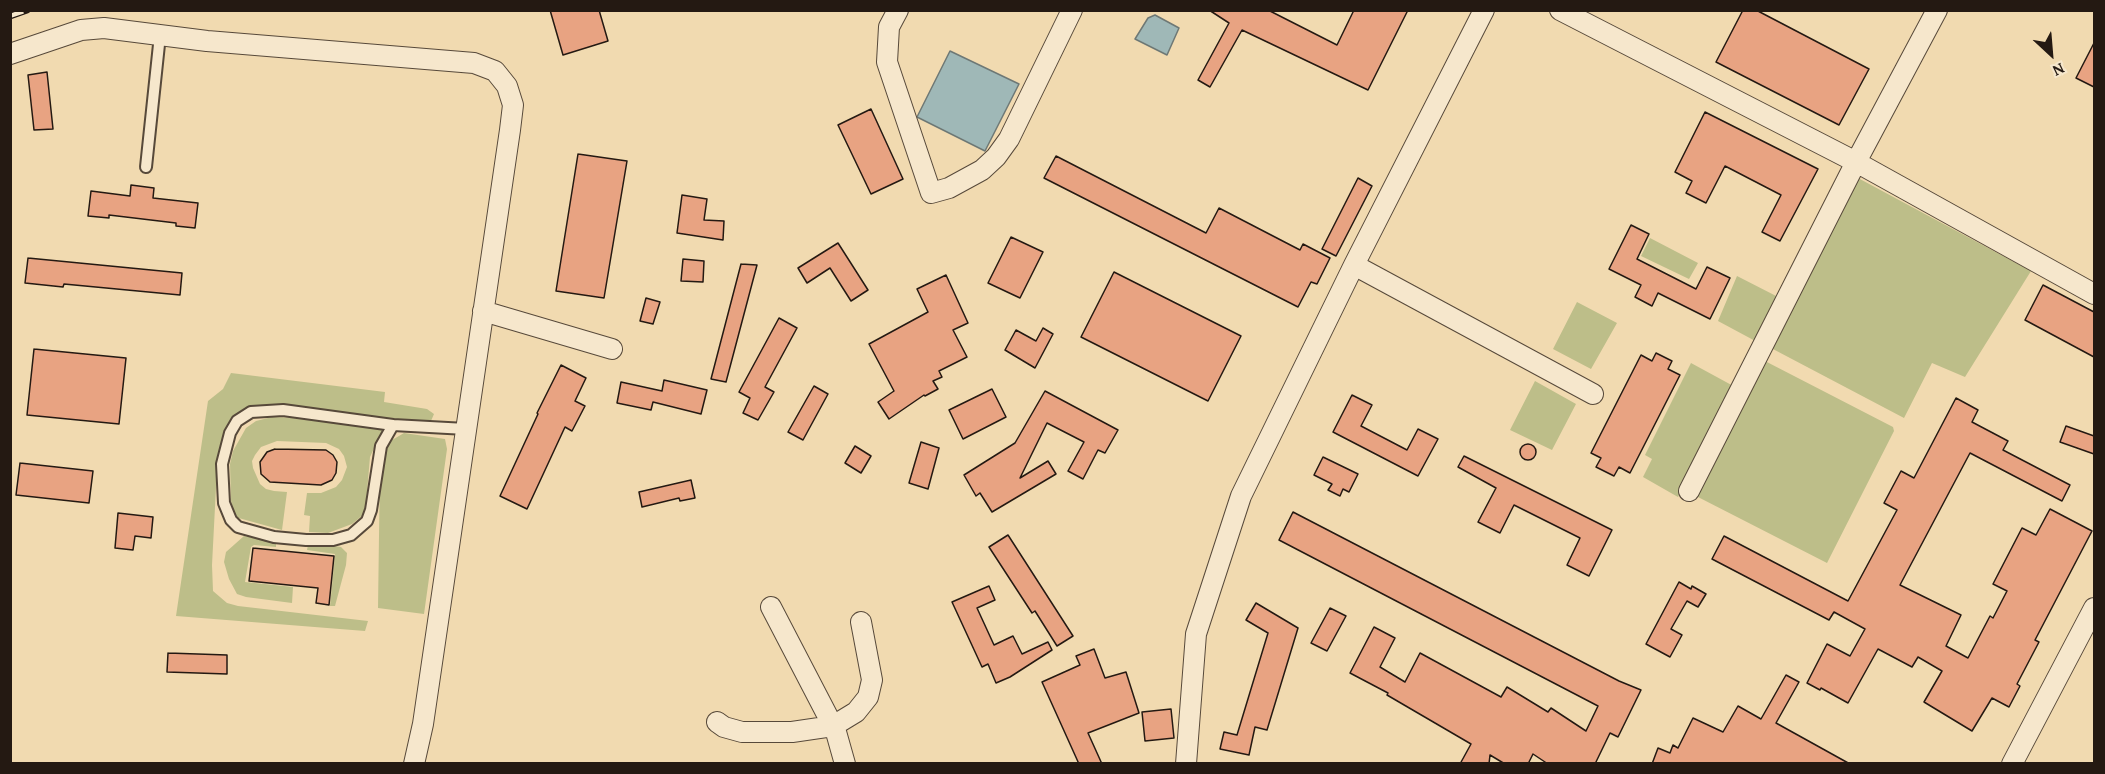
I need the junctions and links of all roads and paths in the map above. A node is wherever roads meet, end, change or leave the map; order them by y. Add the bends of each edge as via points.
1 (898, 10) edge
2 (1072, 10) edge
3 (1484, 10) edge
4 (1560, 10) edge
5 (1937, 10) edge
6 (160, 35) junction
7 (10, 54) edge
8 (1856, 162) junction
9 (146, 167) dead end
10 (1354, 266) junction
11 (2094, 294) edge
12 (483, 311) junction
13 (612, 349) dead end
14 (1593, 394) dead end
15 (393, 425) junction
16 (466, 429) junction
17 (1689, 491) dead end
18 (771, 607) dead end
19 (2094, 608) edge
20 (861, 622) dead end
21 (717, 722) dead end
22 (833, 726) junction
23 (414, 764) edge
24 (845, 764) edge
25 (1186, 764) edge
26 (2012, 764) edge

1 - 2 street via 888,27 887,62 930,193 949,188 996,158
3 - 10 street
4 - 8 street
5 - 8 street
6 - 7 street via 104,28 81,30
6 - 9 lane
6 - 12 street via 474,63 495,71 507,86 513,105
8 - 11 street
8 - 17 street
10 - 14 street
10 - 25 street via 1241,496 1196,634
12 - 13 street
12 - 16 street
15 - 15 lane via 381,446 367,521 351,535 324,540 274,537 238,527 231,520 225,503 222,464 237,421 251,412 284,410
15 - 16 lane
16 - 23 street
18 - 22 street
19 - 26 street
20 - 22 street via 873,680 868,697 856,712
21 - 22 street via 742,732 792,732
22 - 24 street

